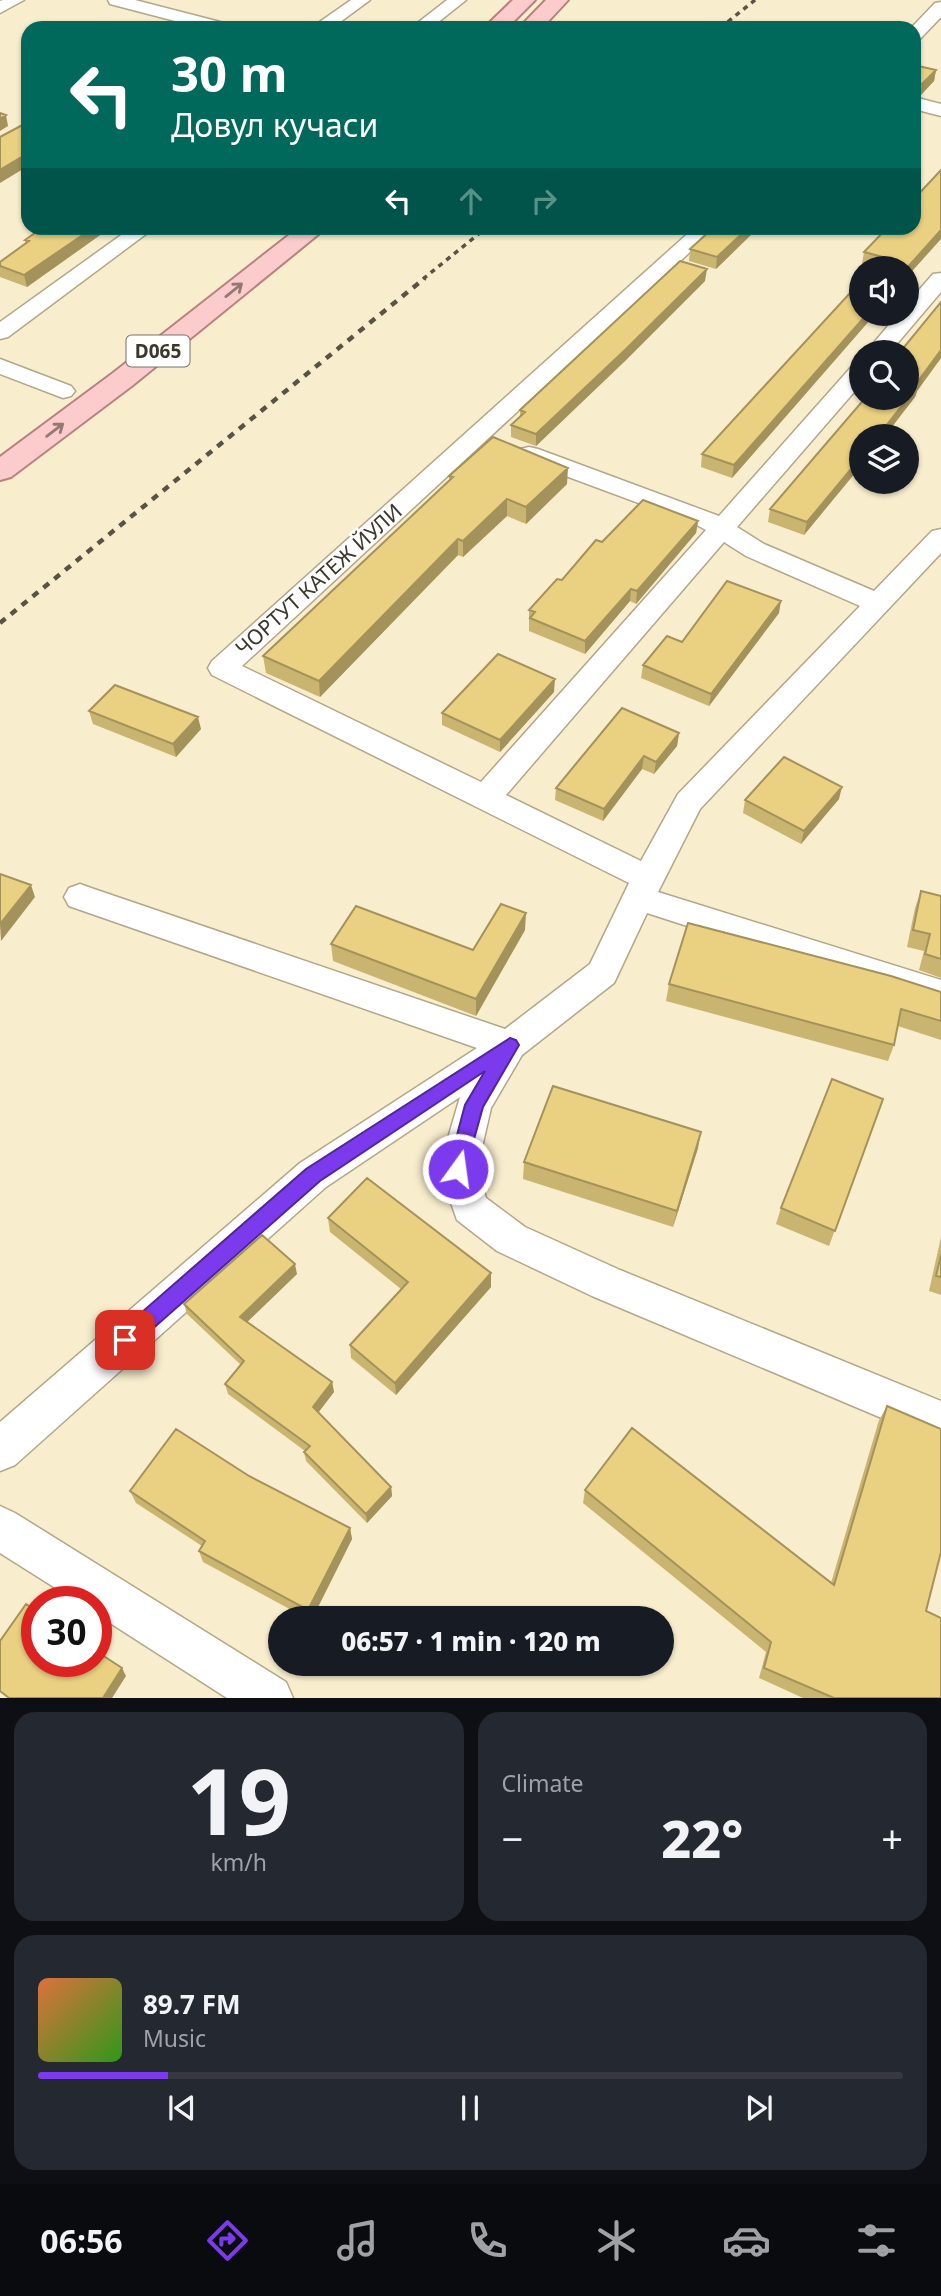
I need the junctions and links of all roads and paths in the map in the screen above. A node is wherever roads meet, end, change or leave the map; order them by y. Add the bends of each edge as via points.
1 (16, 0) edge
2 (116, 0) edge
3 (362, 0) edge
4 (458, 0) edge
5 (525, 0) edge
6 (558, 0) edge
7 (0, 8) edge
8 (941, 8) edge
9 (196, 21) edge
10 (330, 21) edge
11 (430, 21) edge
12 (502, 21) edge
13 (537, 21) edge
14 (921, 28) edge
15 (921, 105) edge
16 (941, 110) edge
17 (134, 235) edge
18 (264, 235) edge
19 (304, 235) edge
20 (698, 235) edge
21 (941, 279) edge
22 (146, 327) dead end
23 (0, 332) edge
24 (888, 340) edge
25 (0, 366) edge
26 (849, 384) edge
27 (63, 391) dead end
28 (477, 436) junction
29 (0, 471) edge
30 (721, 528) junction
31 (941, 537) edge
32 (877, 603) junction
33 (485, 798) junction
34 (643, 888) junction
35 (80, 897) dead end
36 (941, 994) edge
37 (510, 1045) junction
38 (941, 1422) edge
39 (0, 1450) edge
40 (0, 1528) edge
41 (270, 1698) edge

1 - 7 street
2 - 9 street
3 - 10 street
4 - 11 street
5 - 12 main road
6 - 13 main road
8 - 14 street
15 - 16 street
17 - 23 street
18 - 22 main road, D065
29 -> 19 main road, D065
20 - 28 street, ЧОРТУТ КАТЕЖ ЙУЛИ
21 - 24 street
25 - 27 street
26 - 30 street
28 - 30 street
28 - 33 street, ЧОРТУТ КАТЕЖ ЙУЛИ via 222,668
30 - 32 street via 755,550
30 - 33 street
31 - 32 street
32 - 34 street via 689,802
33 - 34 street, ЧОРТУТ КАТЕЖ ЙУЛИ
34 - 36 street, ЧОРТУТ КАТЕЖ ЙУЛИ
34 - 37 street via 602,973
35 - 37 street
37 - 38 street via 474,1105 461,1156 458,1169 470,1208 511,1239 606,1283
37 - 39 street via 313,1175
40 - 41 street

